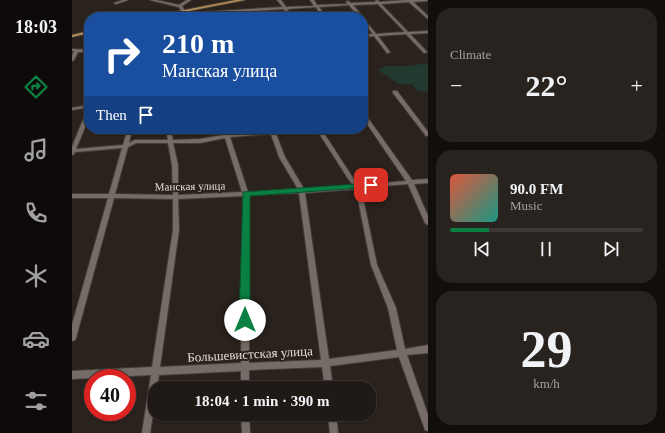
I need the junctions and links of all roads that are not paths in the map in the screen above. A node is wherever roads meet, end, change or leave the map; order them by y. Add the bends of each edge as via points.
1 (126, 0) edge
2 (152, 0) edge
3 (161, 0) edge
4 (189, 0) edge
5 (243, 0) edge
6 (280, 0) edge
7 (312, 0) edge
8 (346, 0) edge
9 (409, 0) edge
10 (427, 0) edge
11 (378, 1) edge
12 (116, 3) dead end
13 (166, 3) junction
14 (349, 4) junction
15 (180, 6) junction
16 (315, 6) junction
17 (284, 8) junction
18 (219, 11) joint
19 (184, 12) edge
20 (194, 12) edge
21 (208, 12) edge
22 (287, 12) edge
23 (320, 12) edge
24 (356, 12) edge
25 (428, 18) edge
26 (368, 26) edge
27 (428, 32) edge
28 (84, 33) edge
29 (408, 33) junction
30 (375, 35) junction
31 (72, 36) edge
32 (368, 36) edge
33 (74, 50) edge
34 (84, 51) edge
35 (388, 52) dead end
36 (425, 52) dead end
37 (72, 60) edge
38 (395, 92) dead end
39 (84, 107) edge
40 (72, 108) edge
41 (84, 123) edge
42 (368, 126) edge
43 (129, 134) edge
44 (170, 134) edge
45 (246, 134) edge
46 (274, 134) edge
47 (322, 134) edge
48 (428, 135) edge
49 (228, 136) junction
50 (172, 142) junction
51 (126, 146) junction
52 (72, 152) edge
53 (428, 180) edge
54 (410, 182) junction
55 (358, 186) junction
56 (302, 191) junction
57 (246, 194) junction
58 (72, 196) edge
59 (112, 196) junction
60 (176, 197) junction
61 (428, 223) edge
62 (72, 338) edge
63 (428, 348) edge
64 (402, 353) junction
65 (326, 363) junction
66 (245, 367) junction
67 (154, 370) junction
68 (72, 375) edge
69 (245, 381) edge
70 (328, 381) edge
71 (245, 421) edge
72 (333, 421) edge
73 (428, 427) edge
74 (146, 433) edge
75 (246, 433) edge
76 (334, 433) edge

1 - 12 street
2 - 13 street
3 - 13 street
4 - 15 street
5 - 20 main road
6 - 17 street
7 - 16 street
8 - 14 street
9 - 10 street
9 - 11 street
9 - 25 street
11 - 14 street
11 - 29 street
13 - 15 street
14 - 16 street
14 - 24 street
15 - 19 street
16 - 17 street
16 - 23 street
17 - 18 street
17 - 22 street
18 - 21 street
26 - 30 street
27 - 29 street
28 - 31 main road
29 - 30 street
29 - 36 street
30 - 32 street
30 - 35 street
33 - 34 street
33 - 37 street
38 - 48 street
39 - 40 street
41 - 52 street
42 - 54 street
43 - 51 street
44 - 50 street
45 - 49 street
46 - 56 street via 282,157
47 - 55 street
49 - 50 street
49 - 57 street
50 - 51 street via 135,142
50 - 60 street
51 - 52 street
51 - 59 street
53 - 54 street, Манская улица
54 - 55 street, Манская улица
54 - 61 street
55 - 56 street, Манская улица
55 - 64 street via 374,265 392,308
56 - 57 street, Манская улица
56 - 65 street
57 - 60 street, Манская улица
57 - 66 street
58 - 59 street, Манская улица
59 - 60 street, Манская улица
59 - 62 street
60 - 67 street via 176,230
63 - 64 street, Большевистская улица
64 - 65 street, Большевистская улица
64 - 73 street
65 - 66 street, Большевистская улица
65 - 70 street
66 - 67 street, Большевистская улица
66 - 69 street
67 - 68 street, Большевистская улица
67 - 74 street
71 - 75 street
72 - 76 street

